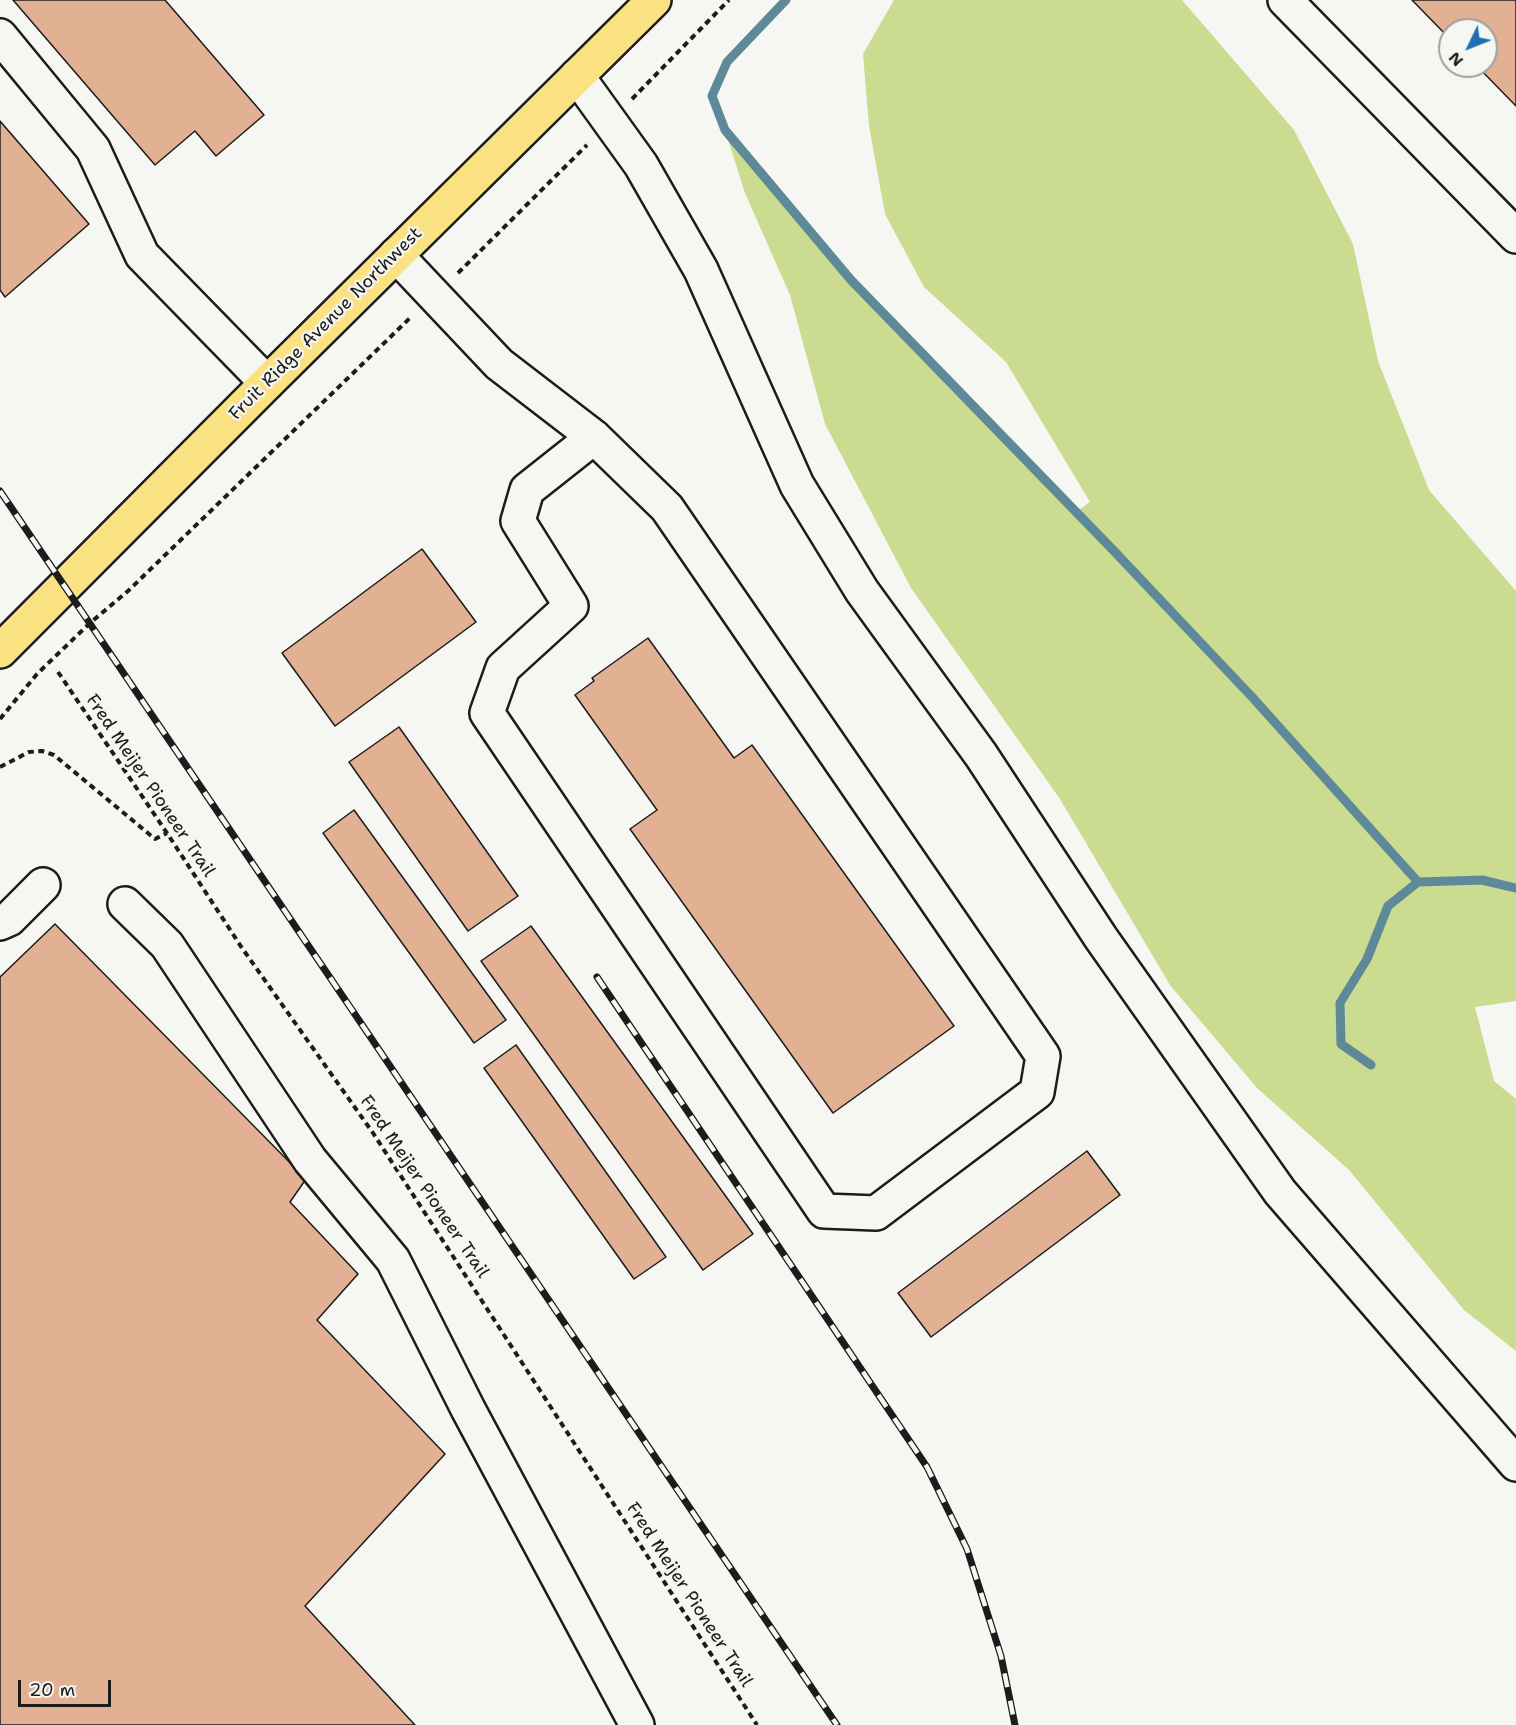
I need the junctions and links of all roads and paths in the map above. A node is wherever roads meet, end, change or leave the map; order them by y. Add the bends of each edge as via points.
1 (1285, 0) edge
2 (645, 3) edge
3 (0, 36) edge
4 (578, 76) junction
5 (1516, 236) edge
6 (396, 255) junction
7 (267, 382) junction
8 (594, 437) junction
9 (128, 591) dead end
10 (0, 651) edge
11 (58, 672) dead end
12 (0, 719) edge
13 (0, 767) edge
14 (167, 833) junction
15 (43, 885) dead end
16 (125, 904) dead end
17 (0, 923) edge
18 (1516, 1464) edge
19 (637, 1725) edge
20 (757, 1725) edge

1 - 5 lane
2 - 4 main road, Fruit Ridge Avenue Northwest
3 - 7 lane via 93,149 142,255
4 - 6 main road, Fruit Ridge Avenue Northwest
4 - 18 lane via 640,165 701,270 796,485 862,591 981,755 1101,938 1280,1192
6 - 7 main road, Fruit Ridge Avenue Northwest
6 - 8 lane via 499,364
7 - 10 main road, Fruit Ridge Avenue Northwest
8 - 8 lane via 667,508 1043,1056 1037,1092 876,1213 824,1211 487,713 503,668 571,606 518,521 528,490
9 - 12 path via 37,674
11 - 14 path, Fred Meijer Pioneer Trail
13 - 14 path via 29,752 54,755 155,839
14 - 20 path, Fred Meijer Pioneer Trail via 242,948 373,1133
15 - 17 lane via 9,920
16 - 19 lane via 167,945 310,1160 393,1260

